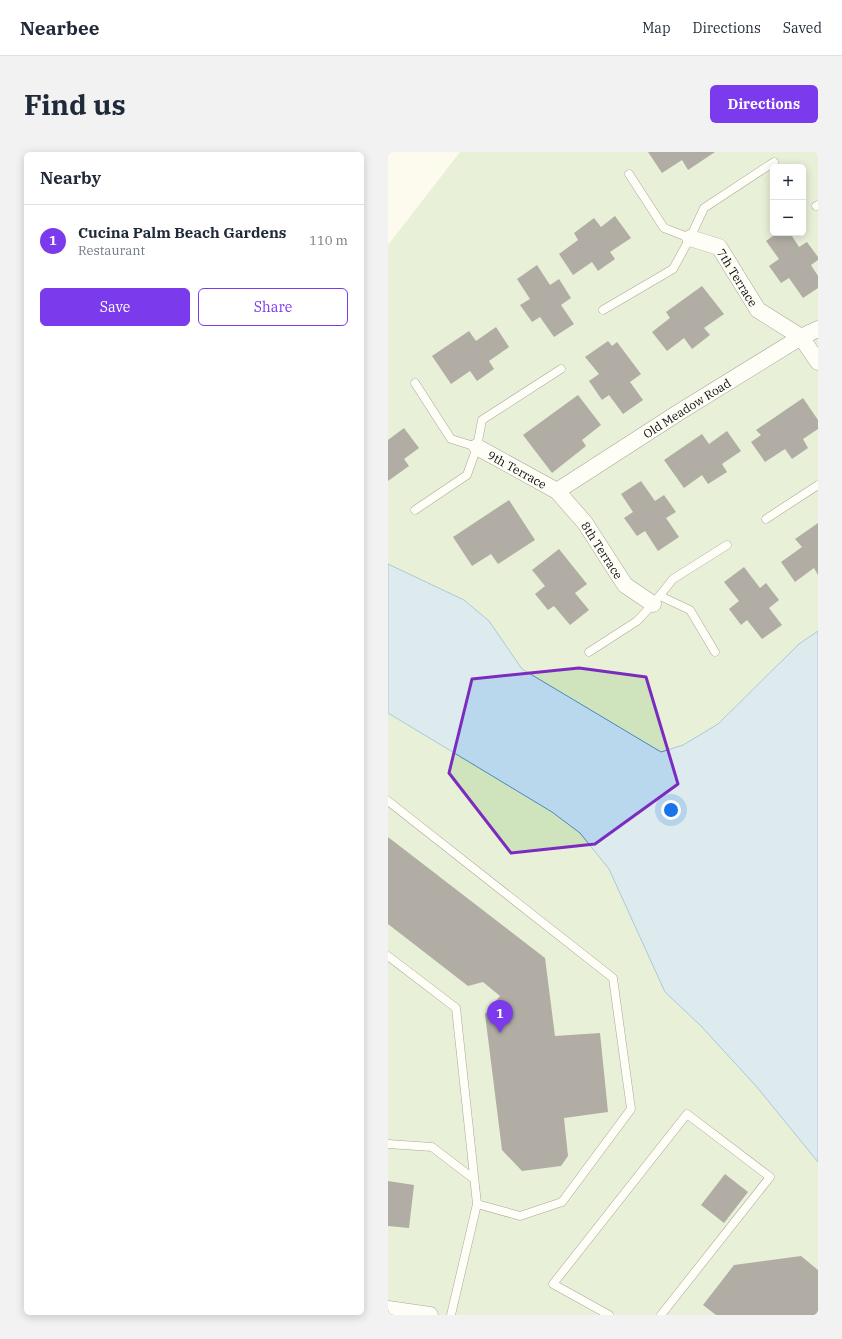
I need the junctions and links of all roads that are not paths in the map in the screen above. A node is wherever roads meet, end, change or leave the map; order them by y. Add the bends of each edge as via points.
1 (774, 162) dead end
2 (629, 174) dead end
3 (690, 238) junction
4 (604, 310) dead end
5 (818, 329) edge
6 (801, 337) junction
7 (818, 362) edge
8 (561, 369) dead end
9 (415, 383) dead end
10 (477, 447) junction
11 (818, 485) edge
12 (557, 491) junction
13 (415, 510) dead end
14 (766, 519) dead end
15 (727, 545) dead end
16 (656, 600) junction
17 (589, 652) dead end
18 (715, 652) dead end
19 (388, 801) edge
20 (388, 956) edge
21 (388, 1144) edge
22 (474, 1179) junction
23 (477, 1204) junction
24 (388, 1309) edge
25 (430, 1315) edge
26 (451, 1315) edge
27 (609, 1315) edge
28 (662, 1315) edge

1 - 3 lane via 704,208
2 - 3 lane via 664,228
3 - 4 lane via 673,269
3 - 6 street, 7th Terrace via 718,247 758,310
5 - 6 street, Old Meadow Road
6 - 7 street
6 - 12 street, Old Meadow Road
8 - 10 lane via 482,420
9 - 10 lane via 451,439
10 - 12 street, 9th Terrace
10 - 13 lane via 468,475
11 - 14 lane
12 - 16 street, 8th Terrace via 585,522 625,585
15 - 16 lane via 672,580
16 - 17 lane via 637,621
16 - 18 lane via 690,610
19 - 23 lane via 613,978 631,1109 562,1202 520,1216
20 - 22 lane via 456,1008
21 - 22 lane via 432,1147
22 - 23 lane
23 - 26 lane
24 - 25 street
27 - 28 lane via 553,1284 687,1114 770,1177

